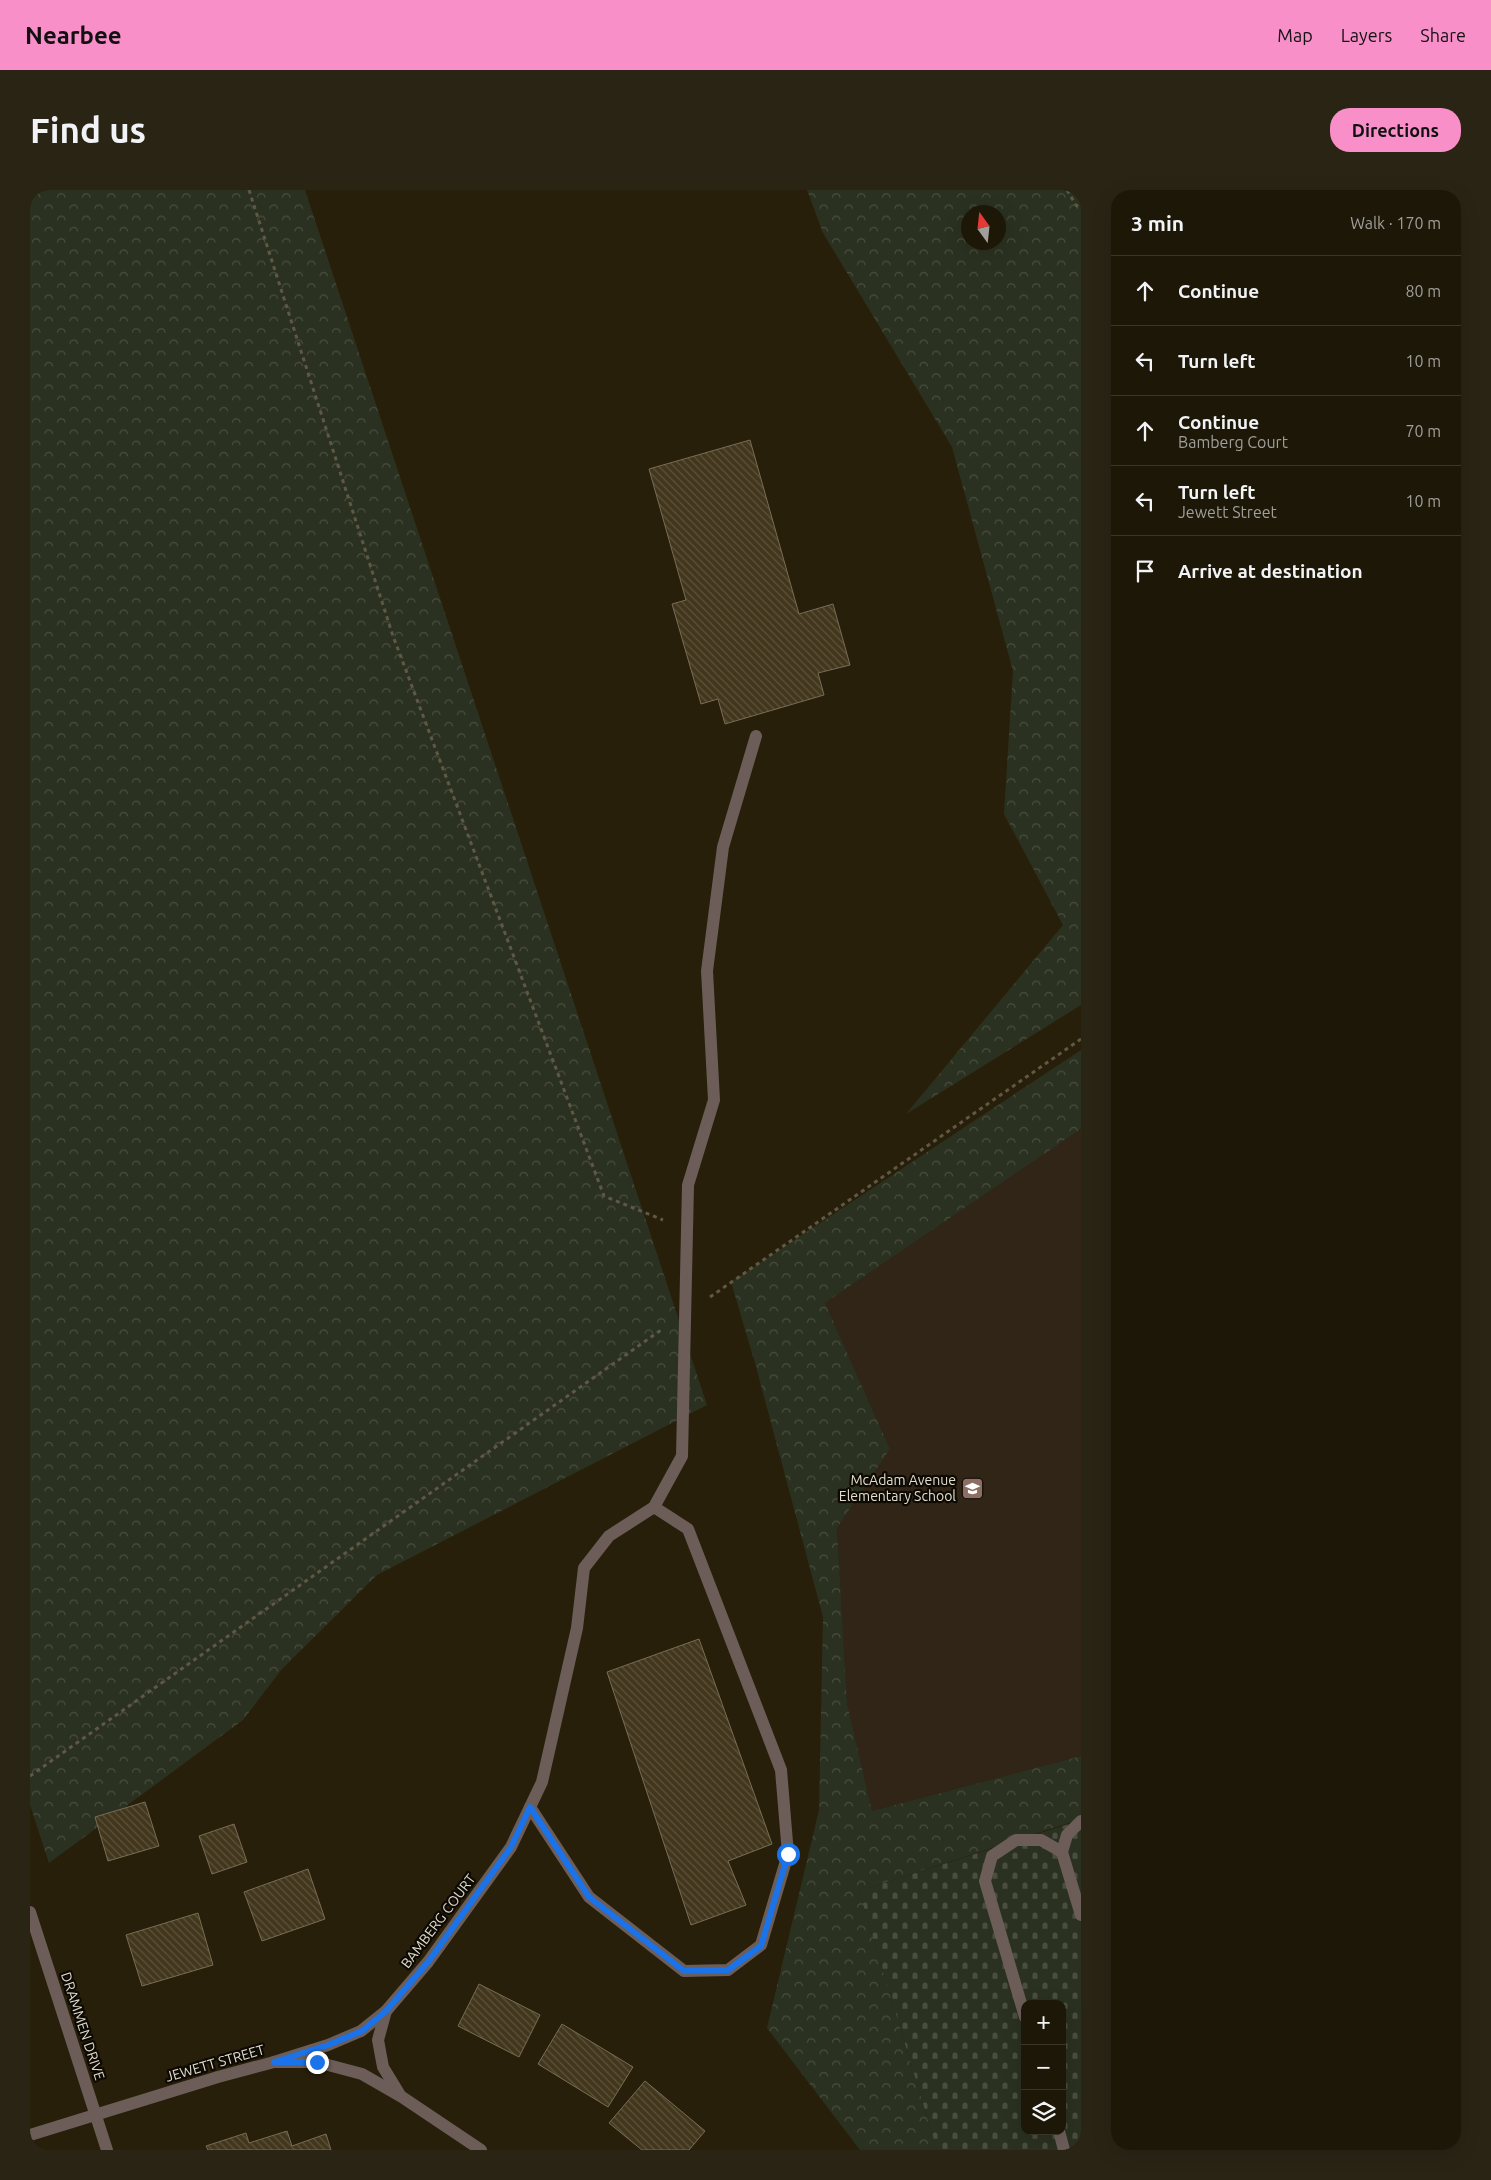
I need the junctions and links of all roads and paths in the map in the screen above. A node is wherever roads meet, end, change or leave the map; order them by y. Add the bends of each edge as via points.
1 (249, 190) edge
2 (1067, 190) edge
3 (1081, 209) edge
4 (756, 736) dead end
5 (1081, 1039) edge
6 (687, 1230) junction
7 (685, 1314) junction
8 (654, 1507) junction
9 (30, 1776) edge
10 (530, 1807) junction
11 (1081, 1821) edge
12 (1062, 1852) junction
13 (30, 1912) edge
14 (1081, 1915) edge
15 (1021, 2004) edge
16 (386, 2011) junction
17 (274, 2062) junction
18 (402, 2097) junction
19 (96, 2115) junction
20 (1060, 2135) edge
21 (30, 2136) edge
22 (107, 2150) edge
23 (480, 2150) edge
24 (1064, 2150) edge

1 - 6 path via 393,636 604,1196
2 - 3 path
4 - 6 street via 724,847 707,971 714,1100 688,1185
5 - 7 path
6 - 7 street
7 - 8 street via 682,1456
7 - 9 path
8 - 10 street, BAMBERG COURT via 609,1536 584,1568 577,1628 544,1773
8 - 10 street via 688,1529 781,1770 788,1854 761,1946 728,1970 684,1971 589,1897
10 - 16 street, BAMBERG COURT via 511,1847 428,1962
11 - 12 street via 1067,1835
12 - 14 street
12 - 15 street via 1041,1840 1016,1840 992,1856 984,1881
13 - 19 street, DRAMMEN DRIVE
16 - 17 street, BAMBERG COURT via 362,2031
16 - 18 street, BAMBERG COURT via 378,2040 383,2067
17 - 18 street, JEWETT STREET via 317,2062 362,2074
17 - 19 street, JEWETT STREET
18 - 23 street, JEWETT STREET
19 - 21 street, JEWETT STREET
19 - 22 street, DRAMMEN DRIVE
20 - 24 street

